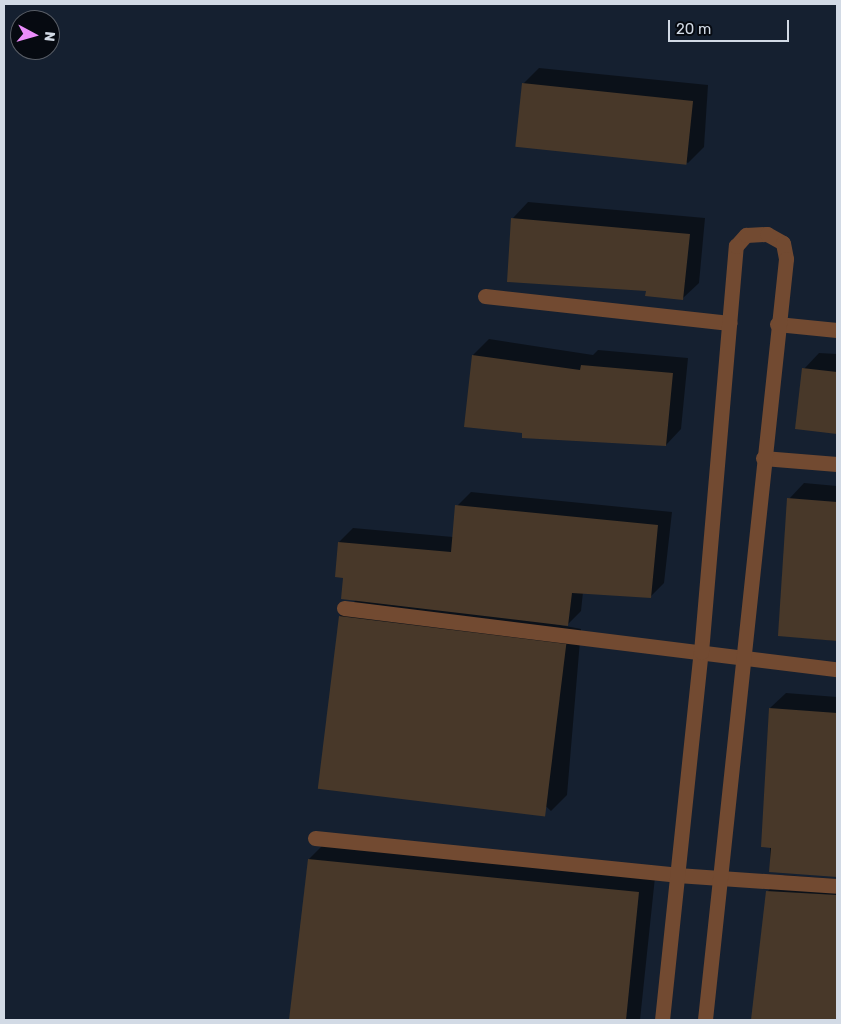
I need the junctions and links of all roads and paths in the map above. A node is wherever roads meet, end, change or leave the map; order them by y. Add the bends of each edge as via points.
1 (485, 296) dead end
2 (730, 324) junction
3 (777, 324) junction
4 (837, 330) edge
5 (762, 458) junction
6 (837, 464) edge
7 (344, 608) dead end
8 (701, 652) junction
9 (745, 660) junction
10 (837, 669) edge
11 (315, 838) dead end
12 (677, 875) junction
13 (719, 877) junction
14 (837, 886) edge
15 (662, 1020) edge
16 (705, 1020) edge

1 - 2 street
2 - 3 street via 736,246 746,234 767,234 783,243 786,259
2 - 8 street
3 - 4 street
3 - 5 street
5 - 6 street
5 - 9 street
7 - 8 street
8 - 9 street
8 - 12 street
9 - 10 street
9 - 13 street
11 - 12 street
12 - 13 street
12 - 15 street
13 - 14 street
13 - 16 street

